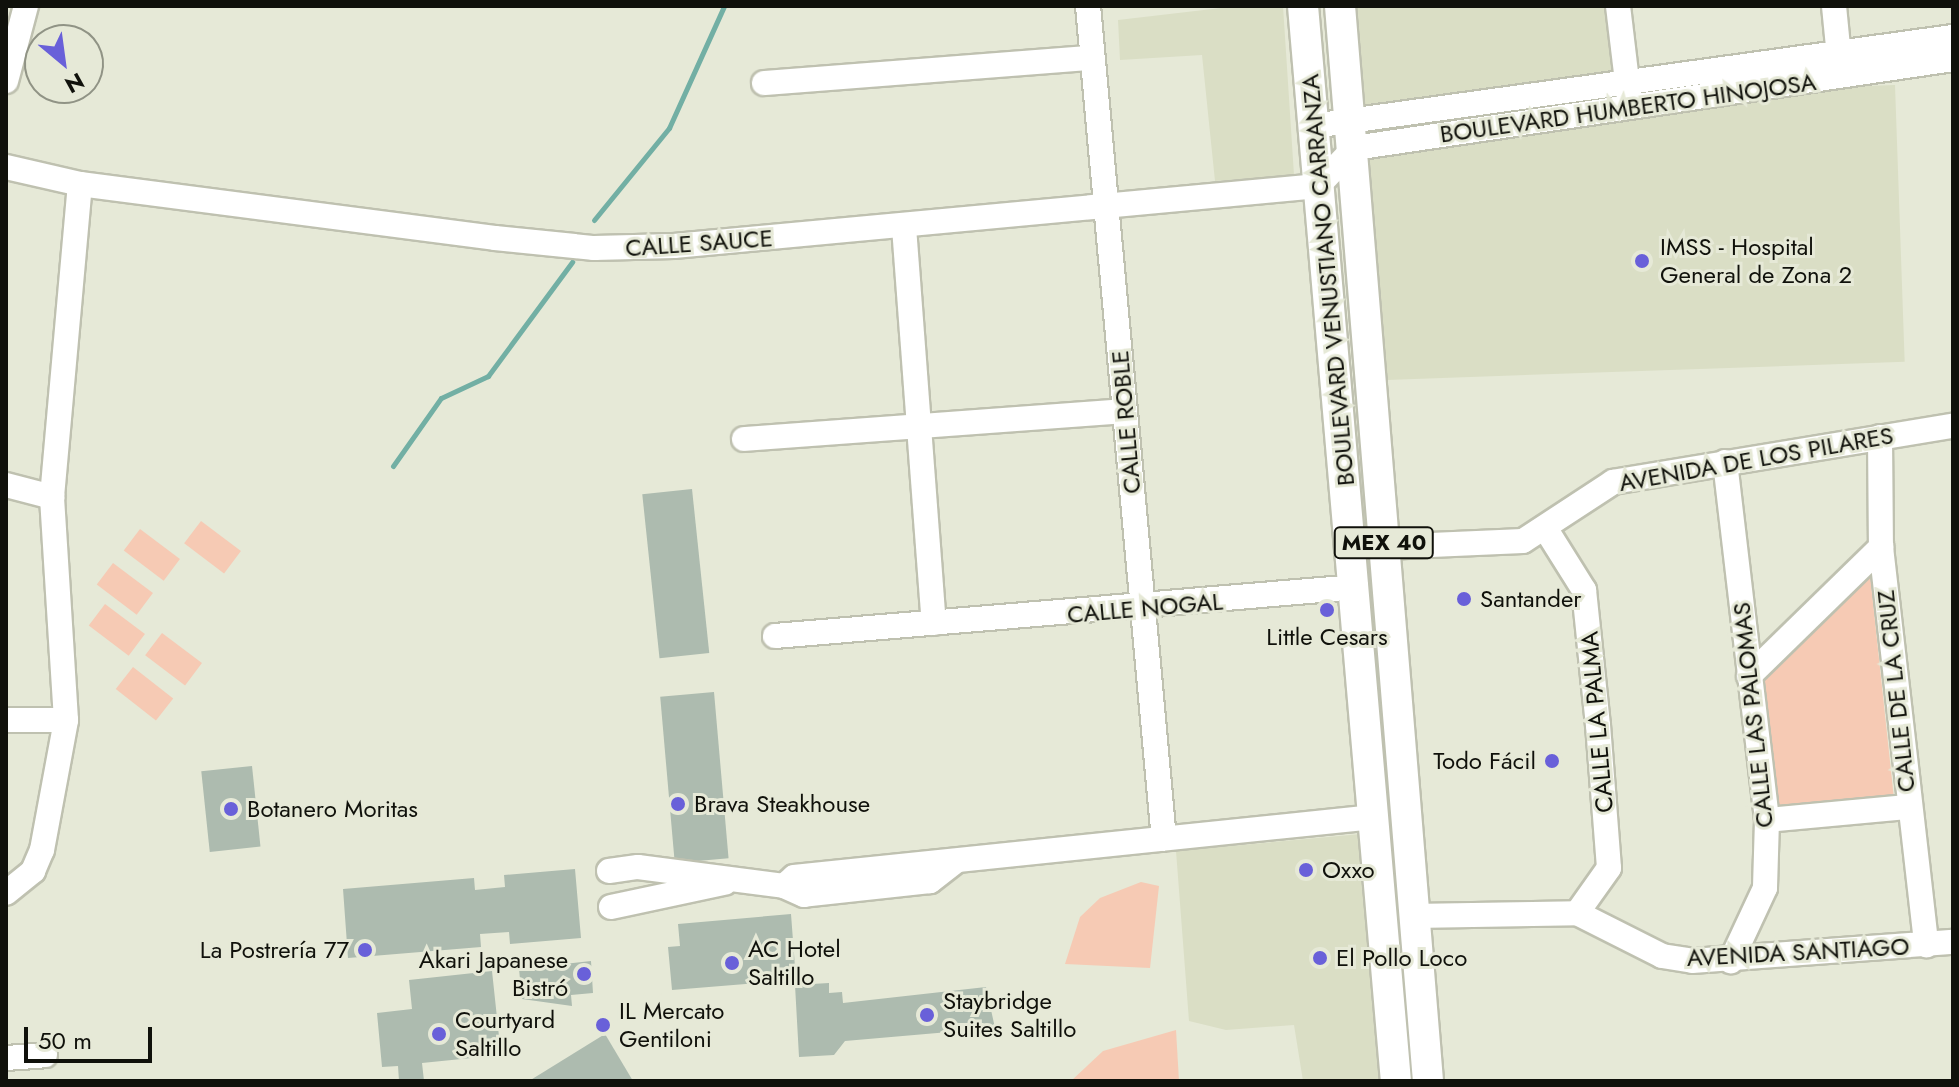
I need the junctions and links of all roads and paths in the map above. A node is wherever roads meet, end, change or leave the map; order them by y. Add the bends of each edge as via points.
1 (26, 6) edge
2 (1088, 6) edge
3 (1303, 6) edge
4 (1340, 6) edge
5 (1618, 6) edge
6 (1834, 6) edge
7 (1953, 37) edge
8 (1839, 51) junction
9 (1092, 58) junction
10 (1953, 59) edge
11 (1840, 77) junction
12 (6, 81) edge
13 (764, 83) dead end
14 (1627, 83) junction
15 (1461, 106) junction
16 (1630, 109) junction
17 (1313, 126) junction
18 (1464, 132) junction
19 (1352, 135) junction
20 (6, 167) edge
21 (80, 184) junction
22 (1318, 186) junction
23 (1107, 209) junction
24 (904, 227) junction
25 (1124, 411) junction
26 (919, 425) junction
27 (1953, 426) edge
28 (1880, 437) junction
29 (744, 439) dead end
30 (1725, 462) junction
31 (6, 485) edge
32 (52, 497) junction
33 (1547, 531) junction
34 (1385, 547) junction
35 (1881, 547) junction
36 (1356, 587) junction
37 (1143, 610) junction
38 (934, 623) junction
39 (775, 636) dead end
40 (1749, 676) junction
41 (6, 720) edge
42 (66, 720) junction
43 (1908, 807) junction
44 (1374, 817) junction
45 (1767, 820) junction
46 (1164, 839) junction
47 (609, 871) dead end
48 (724, 883) junction
49 (12, 891) edge
50 (611, 907) dead end
51 (1577, 913) junction
52 (1413, 916) junction
53 (1953, 942) edge
54 (1926, 945) junction
55 (1731, 961) junction
56 (45, 1055) dead end
57 (6, 1058) edge
58 (1396, 1081) edge
59 (1428, 1081) edge

1 - 12 street
2 - 9 street, CALLE ROBLE
3 - 17 main road, BOULEVARD VENUSTIANO CARRANZA / MEX 40
4 - 19 main road, BOULEVARD VENUSTIANO CARRANZA / MEX 40
5 - 14 street
6 - 8 street
7 - 8 street, BOULEVARD HUMBERTO HINOJOSA
8 - 11 street
8 - 14 street, BOULEVARD HUMBERTO HINOJOSA
9 - 13 street
9 - 23 street, CALLE ROBLE
10 - 11 street, BOULEVARD HUMBERTO HINOJOSA
11 - 16 street, BOULEVARD HUMBERTO HINOJOSA
14 - 15 street, BOULEVARD HUMBERTO HINOJOSA
14 - 16 street
15 - 18 street
15 - 19 street, BOULEVARD HUMBERTO HINOJOSA
16 - 18 street, BOULEVARD HUMBERTO HINOJOSA
17 - 19 street, BOULEVARD HUMBERTO HINOJOSA
17 - 22 main road, BOULEVARD VENUSTIANO CARRANZA / MEX 40
18 - 19 street, BOULEVARD HUMBERTO HINOJOSA
19 - 22 street
19 - 34 main road, BOULEVARD VENUSTIANO CARRANZA / MEX 40
20 - 21 street, CALLE SAUCE
21 - 24 street, CALLE SAUCE via 594,248
21 - 32 street
22 - 23 street, CALLE SAUCE
22 - 36 main road, BOULEVARD VENUSTIANO CARRANZA / MEX 40
23 - 24 street, CALLE SAUCE
23 - 25 street, CALLE ROBLE
24 - 26 street
25 - 26 street
25 - 37 street, CALLE ROBLE
26 - 29 street
26 - 38 street
27 - 28 street, AVENIDA DE LOS PILARES
28 - 30 street, AVENIDA DE LOS PILARES
28 - 35 street, CALLE DE LA CRUZ
30 - 33 street, AVENIDA DE LOS PILARES via 1613,482
30 - 40 street, CALLE LAS PALOMAS
31 - 32 street
32 - 42 street
33 - 34 street, AVENIDA DE LOS PILARES via 1507,544
33 - 51 street, CALLE LA PALMA via 1584,590 1600,741 1609,868
34 - 52 main road, BOULEVARD VENUSTIANO CARRANZA / MEX 40
35 - 40 street
35 - 43 street, CALLE DE LA CRUZ
36 - 37 street, CALLE NOGAL
36 - 44 main road, BOULEVARD VENUSTIANO CARRANZA / MEX 40
37 - 38 street, CALLE NOGAL
37 - 46 street, CALLE ROBLE
38 - 39 street, CALLE NOGAL
40 - 45 street, CALLE LAS PALOMAS
41 - 42 street
42 - 49 street via 42,850
43 - 45 street
43 - 54 street, CALLE DE LA CRUZ
44 - 46 street
44 - 58 main road, BOULEVARD VENUSTIANO CARRANZA / MEX 40
45 - 55 street, CALLE LAS PALOMAS via 1765,888
46 - 48 street via 789,881
47 - 48 street via 683,871
48 - 50 street
51 - 52 street, AVENIDA SANTIAGO
51 - 55 street, AVENIDA SANTIAGO via 1675,960
52 - 59 main road, BOULEVARD VENUSTIANO CARRANZA / MEX 40
53 - 54 street, AVENIDA SANTIAGO
54 - 55 street, AVENIDA SANTIAGO
56 - 57 street

